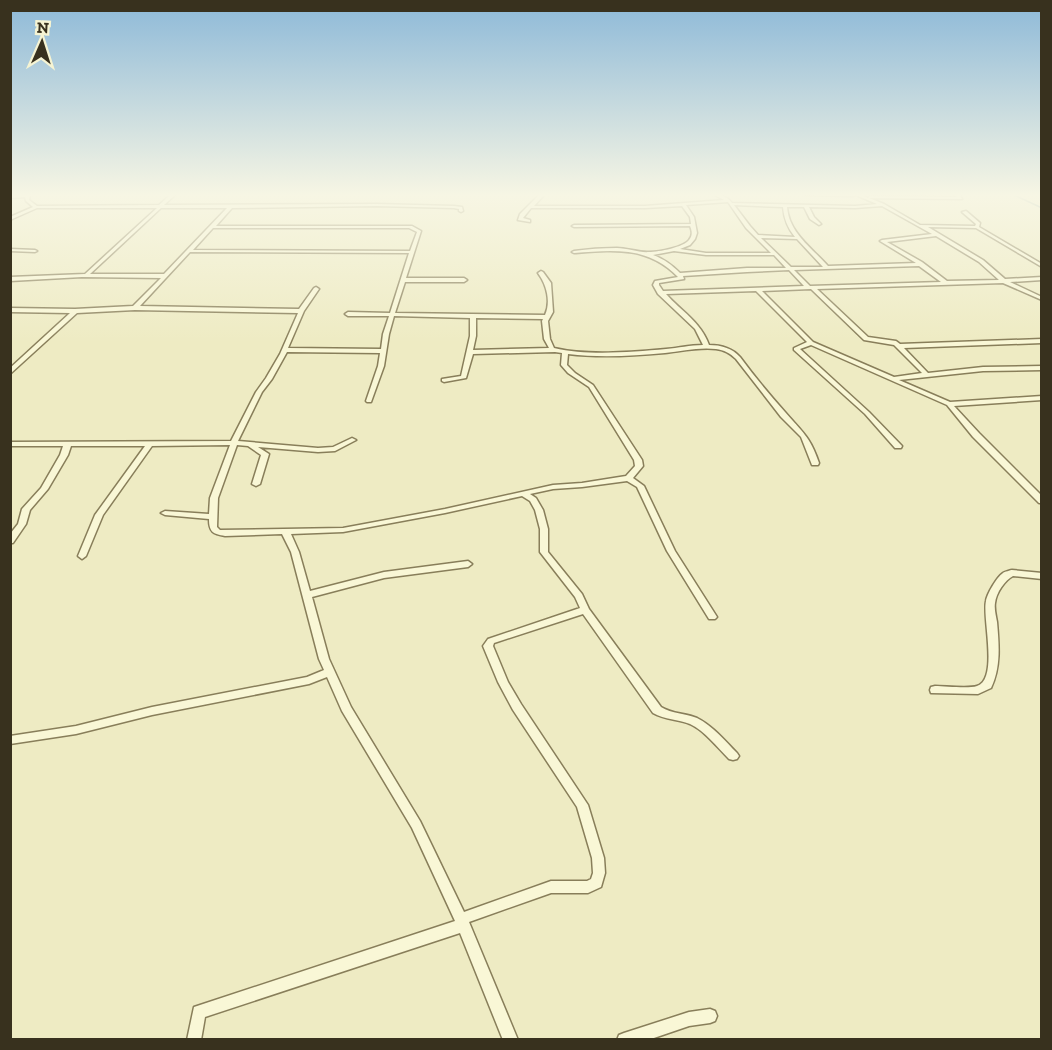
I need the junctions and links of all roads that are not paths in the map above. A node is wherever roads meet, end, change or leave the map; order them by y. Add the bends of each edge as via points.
1 (120, 244) edge
2 (195, 244) edge
3 (414, 244) edge
4 (690, 244) edge
5 (764, 244) edge
6 (802, 244) edge
7 (887, 244) edge
8 (952, 244) edge
9 (1005, 244) edge
10 (684, 249) junction
11 (10, 250) edge
12 (34, 251) dead end
13 (188, 251) junction
14 (412, 252) junction
15 (574, 252) dead end
16 (648, 254) junction
17 (732, 254) junction
18 (774, 254) junction
19 (736, 259) dead end
20 (741, 264) dead end
21 (920, 264) junction
22 (1041, 266) edge
23 (827, 268) junction
24 (789, 269) junction
25 (747, 270) junction
26 (541, 273) dead end
27 (680, 275) junction
28 (84, 276) junction
29 (165, 276) junction
30 (1041, 278) edge
31 (10, 279) edge
32 (404, 280) junction
33 (464, 280) dead end
34 (1004, 281) junction
35 (947, 284) junction
36 (811, 288) junction
37 (316, 289) dead end
38 (758, 290) junction
39 (664, 294) junction
40 (1041, 299) edge
41 (135, 308) junction
42 (10, 310) edge
43 (75, 311) junction
44 (301, 311) junction
45 (394, 313) junction
46 (348, 314) dead end
47 (472, 315) junction
48 (545, 317) junction
49 (1041, 341) edge
50 (811, 343) junction
51 (706, 346) junction
52 (899, 346) junction
53 (285, 350) junction
54 (554, 350) junction
55 (383, 351) junction
56 (470, 352) junction
57 (565, 352) junction
58 (1041, 368) edge
59 (10, 372) edge
60 (926, 374) junction
61 (893, 378) junction
62 (444, 380) dead end
63 (1041, 398) edge
64 (369, 401) dead end
65 (949, 404) junction
66 (352, 440) dead end
67 (68, 443) junction
68 (150, 443) junction
69 (234, 443) junction
70 (10, 444) edge
71 (251, 446) junction
72 (898, 447) dead end
73 (815, 463) dead end
74 (628, 478) junction
75 (256, 484) dead end
76 (540, 489) junction
77 (523, 493) junction
78 (533, 500) junction
79 (1041, 501) edge
80 (165, 513) dead end
81 (213, 517) junction
82 (286, 533) junction
83 (10, 541) edge
84 (82, 556) dead end
85 (468, 564) dead end
86 (1041, 576) edge
87 (306, 595) junction
88 (585, 610) junction
89 (712, 617) dead end
90 (330, 672) junction
91 (935, 690) dead end
92 (10, 740) edge
93 (734, 756) dead end
94 (462, 922) junction
95 (710, 1016) dead end
96 (194, 1040) edge
97 (511, 1040) edge
98 (624, 1040) edge

1 - 28 street
2 - 13 street
3 - 14 street
4 - 10 street
5 - 18 street
6 - 23 street
7 - 21 street
8 - 34 street via 981,261
9 - 22 street
10 - 16 street
10 - 17 street
11 - 12 street
13 - 14 street
13 - 29 street
14 - 32 street
15 - 16 street via 625,248
16 - 27 street
17 - 18 street
17 - 19 street
18 - 24 street
20 - 25 street
21 - 23 street
21 - 35 street
23 - 24 street
24 - 25 street
24 - 36 street
25 - 27 street
26 - 48 street via 549,288 550,312
27 - 39 street via 682,278 656,283
28 - 29 street
28 - 31 street
29 - 41 street
30 - 34 street
32 - 33 street
32 - 45 street
34 - 35 street
34 - 40 street
35 - 36 street
36 - 38 street
36 - 52 street via 866,339
37 - 44 street
38 - 39 street
38 - 50 street
39 - 51 street via 699,329
41 - 43 street
41 - 44 street
42 - 43 street
43 - 59 street
44 - 53 street
45 - 46 street
45 - 47 street
45 - 55 street
47 - 48 street
47 - 56 street
48 - 54 street via 547,339
49 - 52 street
50 - 61 street
50 - 72 street via 796,349 867,413
51 - 57 street via 637,352
51 - 73 street via 728,350 736,356 802,432
52 - 60 street
53 - 55 street
53 - 69 street
54 - 56 street
54 - 57 street
55 - 64 street
56 - 62 street via 464,377
57 - 74 street via 564,365 591,386 638,460 639,466
58 - 60 street
60 - 61 street
61 - 65 street
63 - 65 street
65 - 79 street
66 - 71 street via 335,449
67 - 68 street
67 - 70 street
67 - 83 street
68 - 69 street
68 - 84 street via 99,515
69 - 71 street
69 - 81 street via 214,498
71 - 75 street via 265,454
74 - 76 street
74 - 89 street via 640,486 671,551
76 - 77 street
76 - 78 street
77 - 78 street
77 - 82 street via 343,530
78 - 88 street via 544,529 544,552 579,596
80 - 81 street
81 - 82 street via 217,532
82 - 87 street
85 - 87 street via 384,575
86 - 91 street via 1012,573 994,590 990,602 994,647 987,686 978,690
87 - 90 street
88 - 93 street via 657,710 699,724
88 - 94 street via 491,641 488,646 517,707 582,805 598,858 598,878 588,887 551,887
90 - 92 street via 309,680 76,730
90 - 94 street via 346,708 416,825
94 - 96 street via 199,1012
94 - 97 street
95 - 98 street

